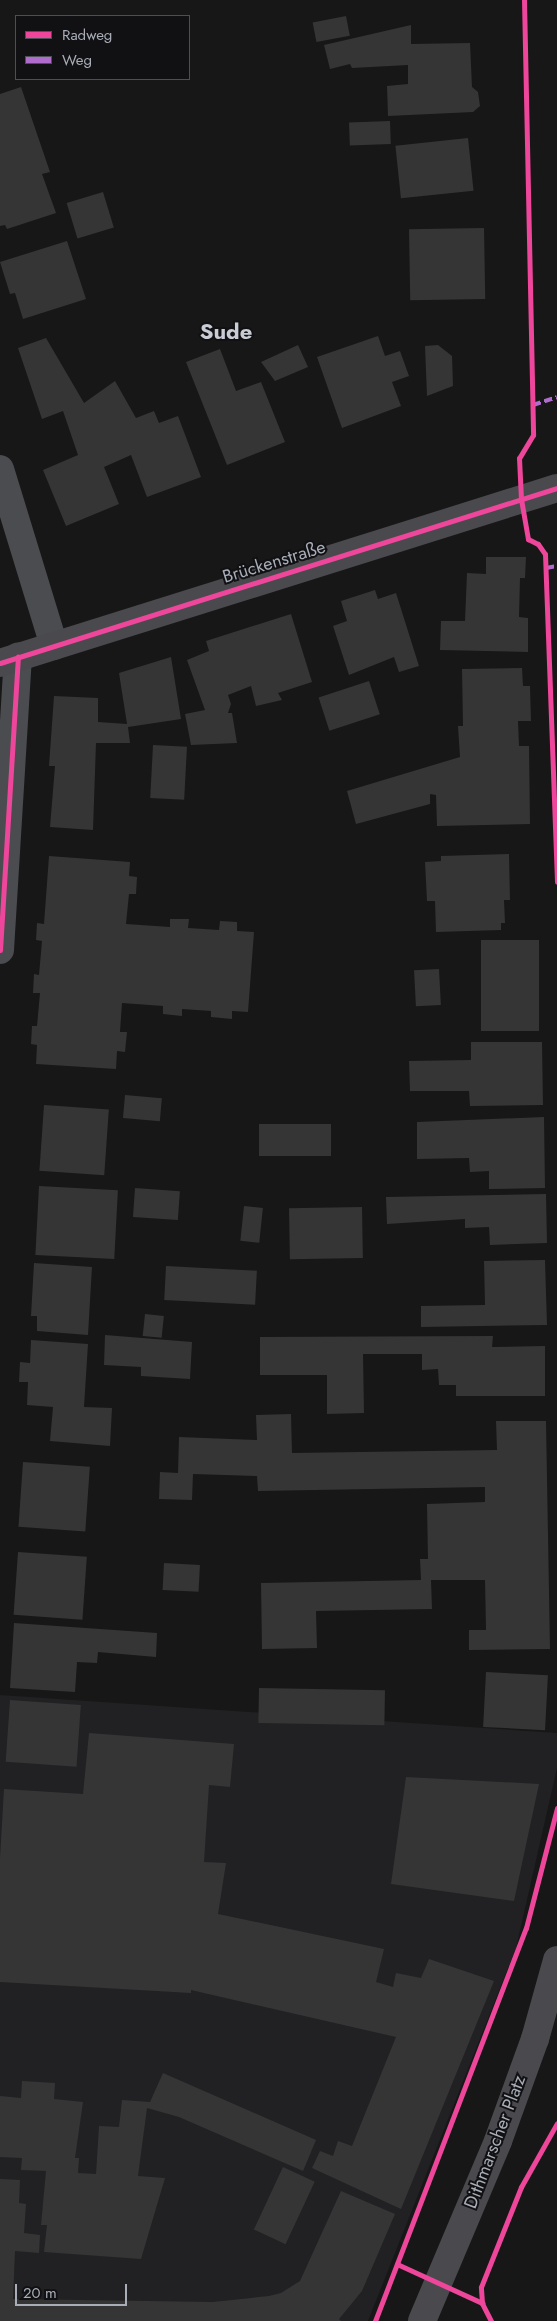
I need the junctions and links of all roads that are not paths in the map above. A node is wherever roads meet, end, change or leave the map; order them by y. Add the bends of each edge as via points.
1 (0, 469) edge
2 (557, 488) edge
3 (54, 646) junction
4 (9, 660) edge
5 (0, 950) edge
6 (557, 1960) edge
7 (422, 2321) edge

1 - 3 street
2 - 3 street, Brückenstraße
3 - 4 street, Brückenstraße
4 - 5 street
6 - 7 street, Dithmarscher Platz via 535,2039 498,2141

